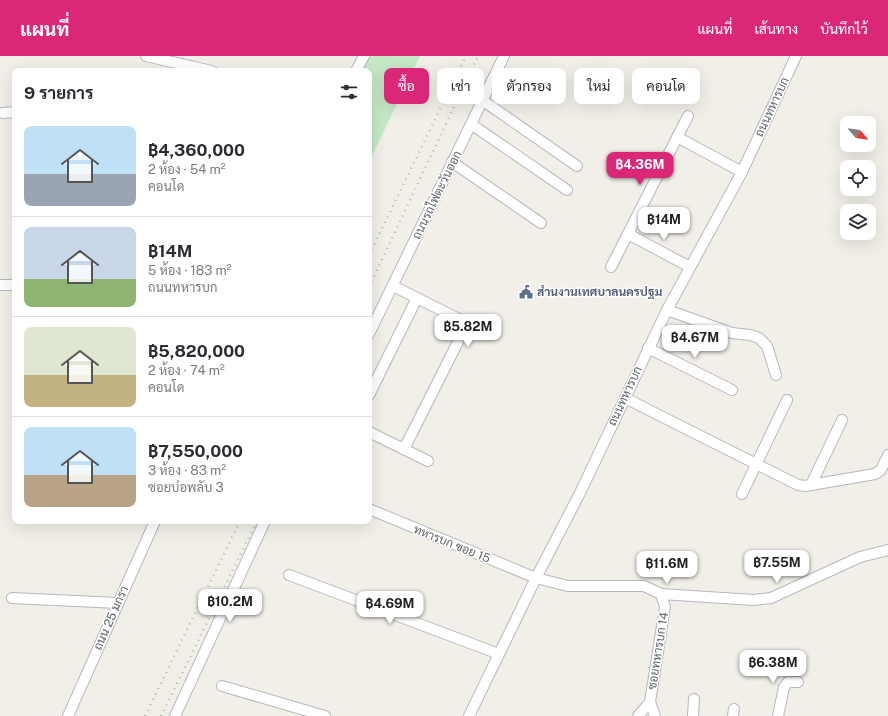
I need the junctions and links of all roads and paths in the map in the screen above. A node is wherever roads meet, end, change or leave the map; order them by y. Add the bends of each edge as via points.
1 (146, 56) edge
2 (364, 56) edge
3 (504, 56) edge
4 (796, 56) edge
5 (199, 68) edge
6 (358, 68) edge
7 (484, 96) edge
8 (484, 101) edge
9 (480, 104) edge
10 (12, 112) edge
11 (3, 113) dead end
12 (688, 116) dead end
13 (471, 124) junction
14 (677, 137) junction
15 (452, 162) junction
16 (577, 166) dead end
17 (742, 172) junction
18 (567, 190) dead end
19 (541, 223) dead end
20 (628, 234) junction
21 (690, 266) junction
22 (611, 267) dead end
23 (0, 285) edge
24 (12, 285) edge
25 (393, 286) junction
26 (417, 298) junction
27 (667, 310) junction
28 (372, 328) edge
29 (648, 348) junction
30 (776, 376) dead end
31 (372, 389) edge
32 (732, 390) dead end
33 (624, 398) junction
34 (787, 400) dead end
35 (842, 420) dead end
36 (372, 433) edge
37 (404, 449) junction
38 (888, 455) edge
39 (428, 461) dead end
40 (757, 464) junction
41 (811, 485) junction
42 (742, 494) dead end
43 (372, 510) edge
44 (154, 524) edge
45 (264, 524) edge
46 (888, 550) edge
47 (289, 575) dead end
48 (536, 578) junction
49 (661, 594) junction
50 (12, 598) dead end
51 (118, 602) junction
52 (499, 654) junction
53 (798, 682) dead end
54 (222, 686) dead end
55 (694, 699) dead end
56 (650, 702) junction
57 (68, 716) edge
58 (175, 716) edge
59 (325, 716) edge
60 (469, 716) edge
61 (638, 716) edge
62 (657, 716) edge
63 (693, 716) edge
64 (778, 716) edge

1 - 5 street
2 - 6 street
3 - 7 street, ถนนรถไฟตะวันออก
4 - 17 street, ถนนทหารบก
8 - 16 street
9 - 13 street, ถนนรถไฟตะวันออก
10 - 11 street
12 - 14 street
13 - 15 street, ถนนรถไฟตะวันออก
13 - 18 street
14 - 17 street
14 - 20 street
15 - 19 street
15 - 25 street, ถนนรถไฟตะวันออก
17 - 21 street, ถนนทหารบก
20 - 21 street
20 - 22 street
21 - 27 street, ถนนทหารบก
23 - 24 street
25 - 26 street
25 - 28 street, ถนนรถไฟตะวันออก
26 - 31 street
26 - 37 street via 463,321 466,326
27 - 29 street, ถนนทหารบก
27 - 30 street via 732,333 759,338 767,346
29 - 32 street
29 - 33 street, ถนนทหารบก
33 - 40 street
33 - 48 street, ถนนทหารบก via 580,493
34 - 40 street
35 - 41 street
36 - 37 street
37 - 39 street
38 - 41 street via 881,470 875,474
40 - 41 street via 798,485
40 - 42 street
43 - 48 street, ทหารบก ซอย 15
44 - 51 street, ถนน 25 มกรา
45 - 58 street
46 - 49 street via 860,557 771,598 754,600
47 - 52 street
48 - 49 street, ซอยทหารบก 14 via 568,586 644,586
48 - 52 street, ถนนทหารบก
49 - 56 street, ซอยทหารบก 14 via 665,607
50 - 51 street
51 - 57 street, ถนน 25 มกรา
52 - 60 street, ถนนทหารบก
53 - 64 street via 788,682 784,687
54 - 59 street
55 - 63 street
56 - 61 street
56 - 62 street, ซอยทหารบก 14

